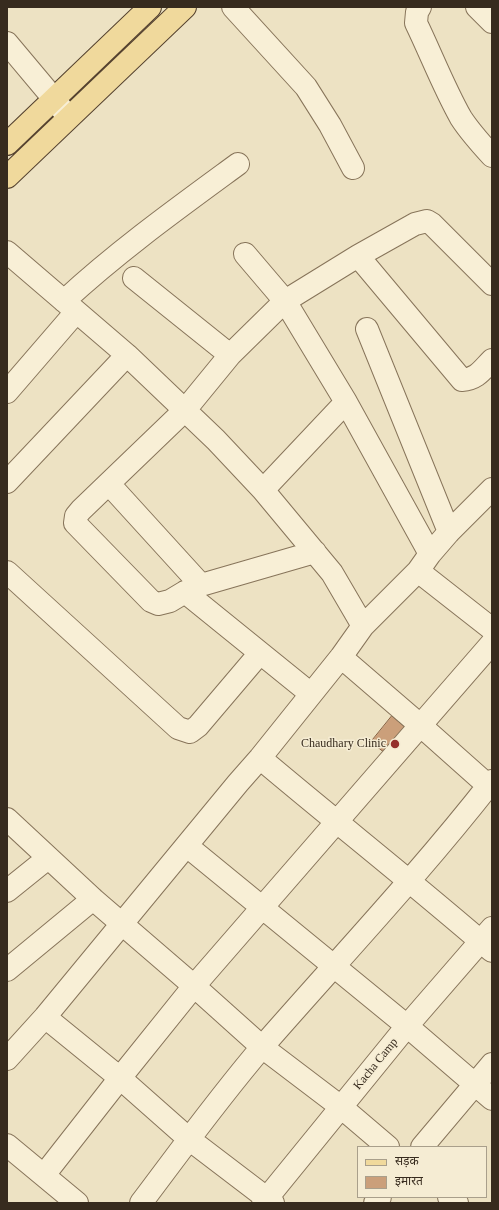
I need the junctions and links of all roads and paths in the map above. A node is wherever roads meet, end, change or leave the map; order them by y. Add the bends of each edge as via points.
1 (150, 7) edge
2 (185, 7) edge
3 (233, 7) edge
4 (420, 7) edge
5 (477, 7) edge
6 (492, 22) edge
7 (7, 43) edge
8 (54, 99) junction
9 (68, 118) junction
10 (7, 144) edge
11 (492, 156) edge
12 (238, 164) dead end
13 (353, 168) dead end
14 (7, 177) edge
15 (7, 252) edge
16 (245, 254) dead end
17 (358, 256) junction
18 (134, 278) dead end
19 (492, 284) edge
20 (285, 301) junction
21 (70, 306) junction
22 (367, 329) dead end
23 (127, 355) junction
24 (230, 355) junction
25 (492, 360) edge
26 (7, 392) edge
27 (346, 402) junction
28 (185, 410) junction
29 (7, 482) edge
30 (109, 484) junction
31 (263, 490) junction
32 (492, 490) edge
33 (449, 532) junction
34 (315, 552) junction
35 (424, 562) junction
36 (7, 572) edge
37 (193, 589) junction
38 (363, 626) junction
39 (492, 629) edge
40 (492, 643) edge
41 (260, 653) junction
42 (342, 657) junction
43 (311, 694) junction
44 (420, 725) junction
45 (260, 758) junction
46 (491, 786) edge
47 (7, 819) edge
48 (336, 822) junction
49 (188, 846) junction
50 (48, 858) junction
51 (409, 881) junction
52 (7, 891) edge
53 (93, 900) junction
54 (262, 908) junction
55 (122, 925) junction
56 (488, 940) edge
57 (334, 967) junction
58 (7, 970) edge
59 (194, 986) junction
60 (45, 1017) junction
61 (407, 1026) junction
62 (262, 1047) junction
63 (7, 1059) edge
64 (492, 1064) edge
65 (120, 1078) junction
66 (475, 1084) junction
67 (492, 1099) edge
68 (341, 1107) junction
69 (189, 1139) junction
70 (7, 1145) edge
71 (387, 1146) edge
72 (423, 1146) edge
73 (44, 1175) junction
74 (268, 1201) edge
75 (77, 1203) edge
76 (141, 1203) edge

1 - 8 main road
2 - 9 main road
3 - 13 street via 306,87
4 - 11 street via 416,23 452,101 473,134
5 - 6 street
7 - 8 street
8 - 9 street
8 - 10 main road
9 - 14 main road
12 - 21 street via 95,272
15 - 21 street
16 - 20 street
17 - 19 street via 415,224 427,221
17 - 20 street
17 - 25 street via 462,380 471,380
18 - 24 street
20 - 24 street
20 - 27 street
21 - 23 street
21 - 26 street
22 - 33 street
23 - 28 street
23 - 29 street
24 - 28 street
27 - 31 street
27 - 35 street
28 - 30 street
28 - 31 street
30 - 37 street
30 - 37 street via 81,510 76,516 75,523 151,601 158,604 170,601
31 - 34 street
32 - 33 street
33 - 35 street
34 - 37 street
34 - 38 street via 332,573
35 - 38 street
35 - 39 street
36 - 41 street via 178,728 190,732 198,726
37 - 41 street
38 - 42 street
40 - 44 street
41 - 43 street
42 - 43 street
42 - 44 street
43 - 45 street
44 - 46 street
44 - 48 street
45 - 48 street
45 - 49 street
46 - 51 street
47 - 50 street
48 - 51 street
48 - 54 street
49 - 54 street
49 - 55 street
50 - 52 street
50 - 53 street
51 - 56 street
51 - 57 street
53 - 55 street
53 - 58 street
54 - 57 street
54 - 59 street
55 - 59 street
55 - 60 street
56 - 61 street, Kacha Camp
57 - 61 street
57 - 62 street
59 - 62 street
59 - 65 street
60 - 63 street
60 - 65 street
61 - 66 street
61 - 68 street, Kacha Camp
62 - 68 street
62 - 69 street
64 - 66 street
65 - 69 street
65 - 73 street
66 - 67 street
66 - 72 street
68 - 71 street
68 - 74 street, Kacha Camp
69 - 74 street
69 - 76 street
70 - 73 street
73 - 75 street

